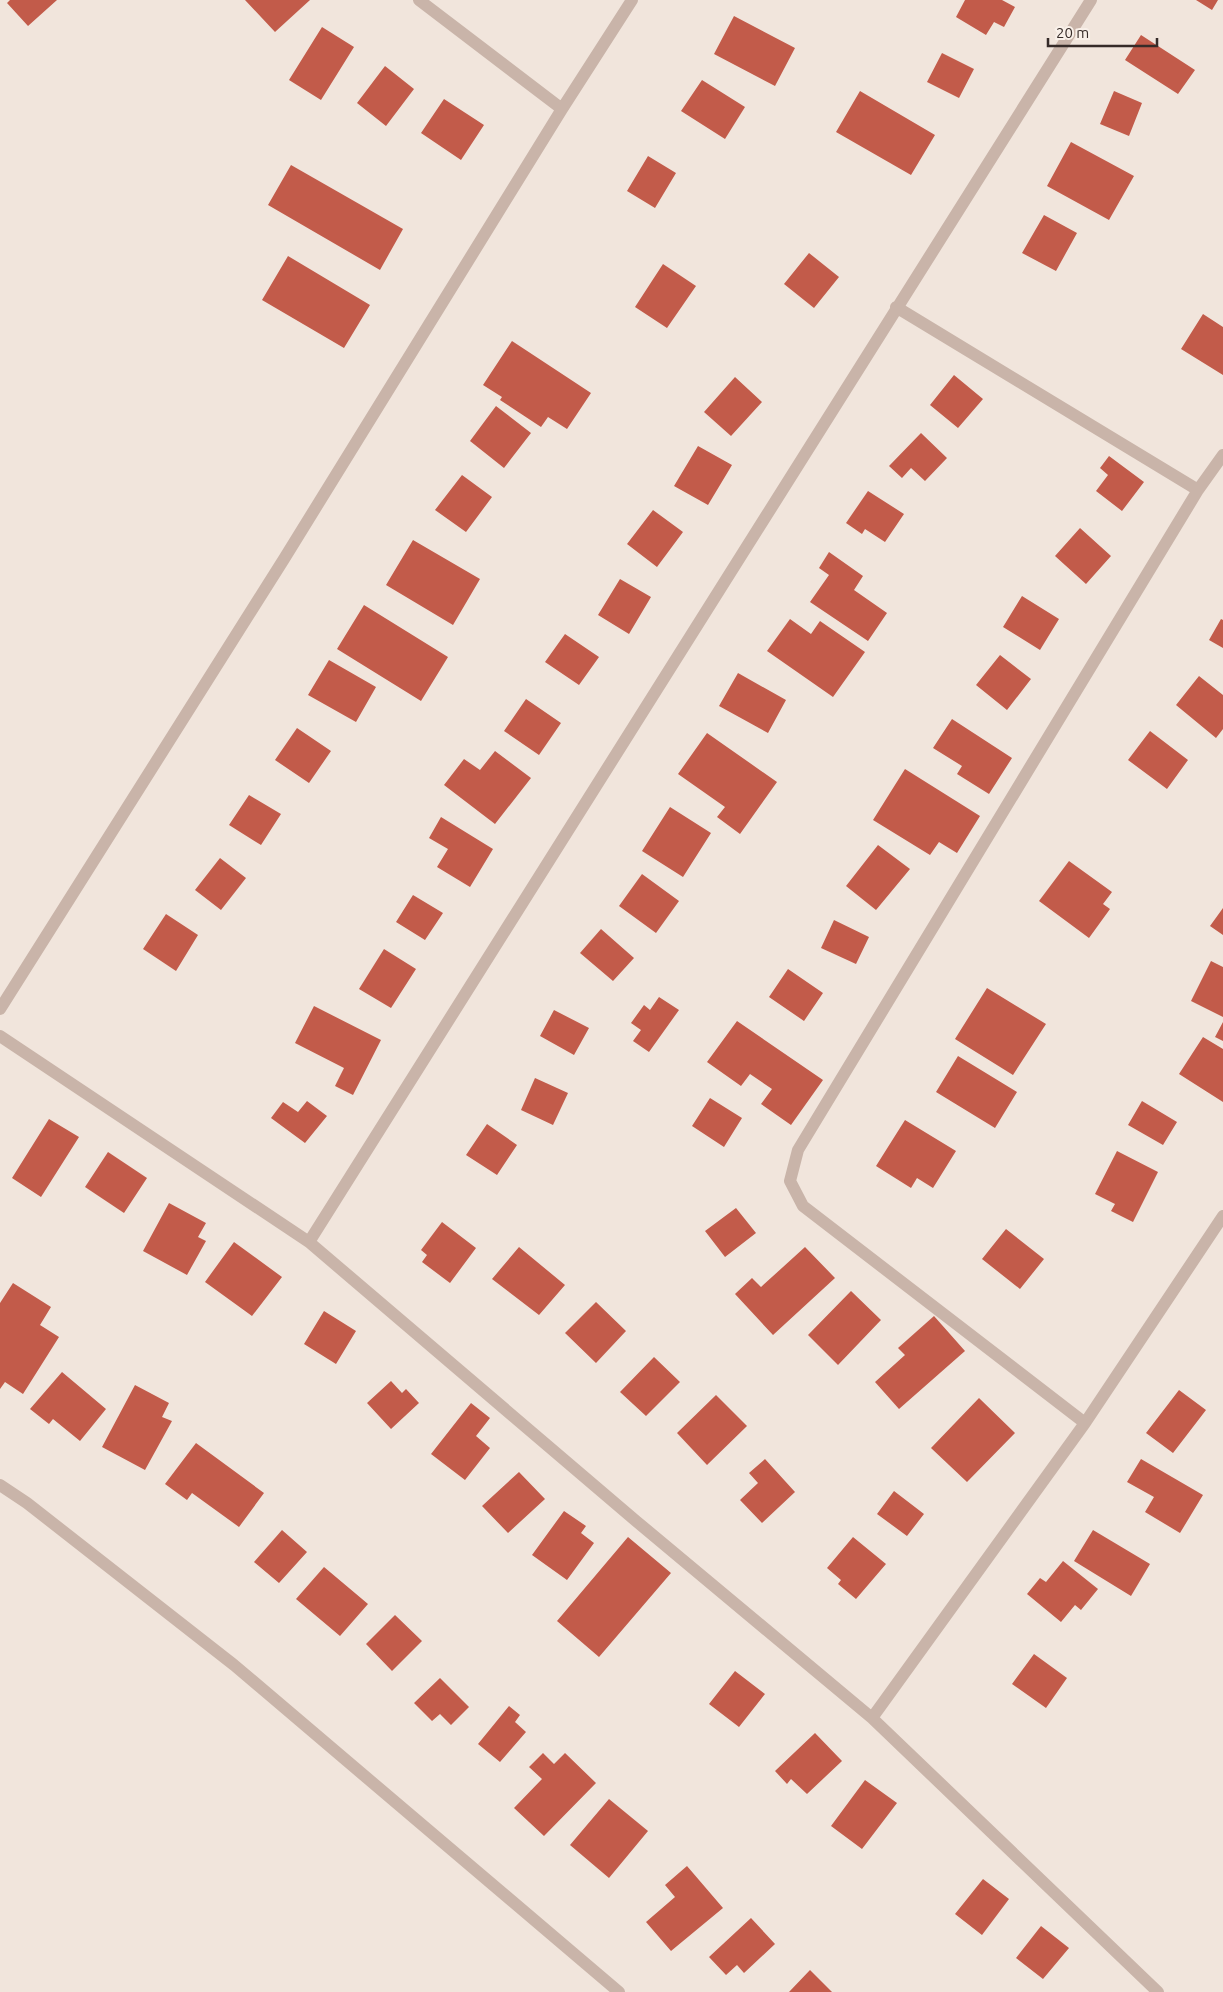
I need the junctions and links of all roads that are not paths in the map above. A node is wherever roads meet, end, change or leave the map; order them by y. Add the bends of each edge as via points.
1 (419, 0) edge
2 (632, 0) edge
3 (1091, 0) edge
4 (562, 109) junction
5 (896, 307) junction
6 (1223, 455) edge
7 (1198, 490) junction
8 (0, 1009) edge
9 (0, 1036) edge
10 (1223, 1216) edge
11 (309, 1242) junction
12 (1085, 1422) junction
13 (0, 1486) edge
14 (872, 1718) junction
15 (619, 1992) edge
16 (1158, 1992) edge

1 - 4 street
2 - 4 street
3 - 5 street
4 - 8 street via 284,559
5 - 7 street
5 - 11 street
6 - 7 street
7 - 12 street via 798,1150 790,1182 803,1206
9 - 11 street
10 - 12 street
11 - 14 street
12 - 14 street
13 - 15 street via 27,1503 234,1665
14 - 16 street

